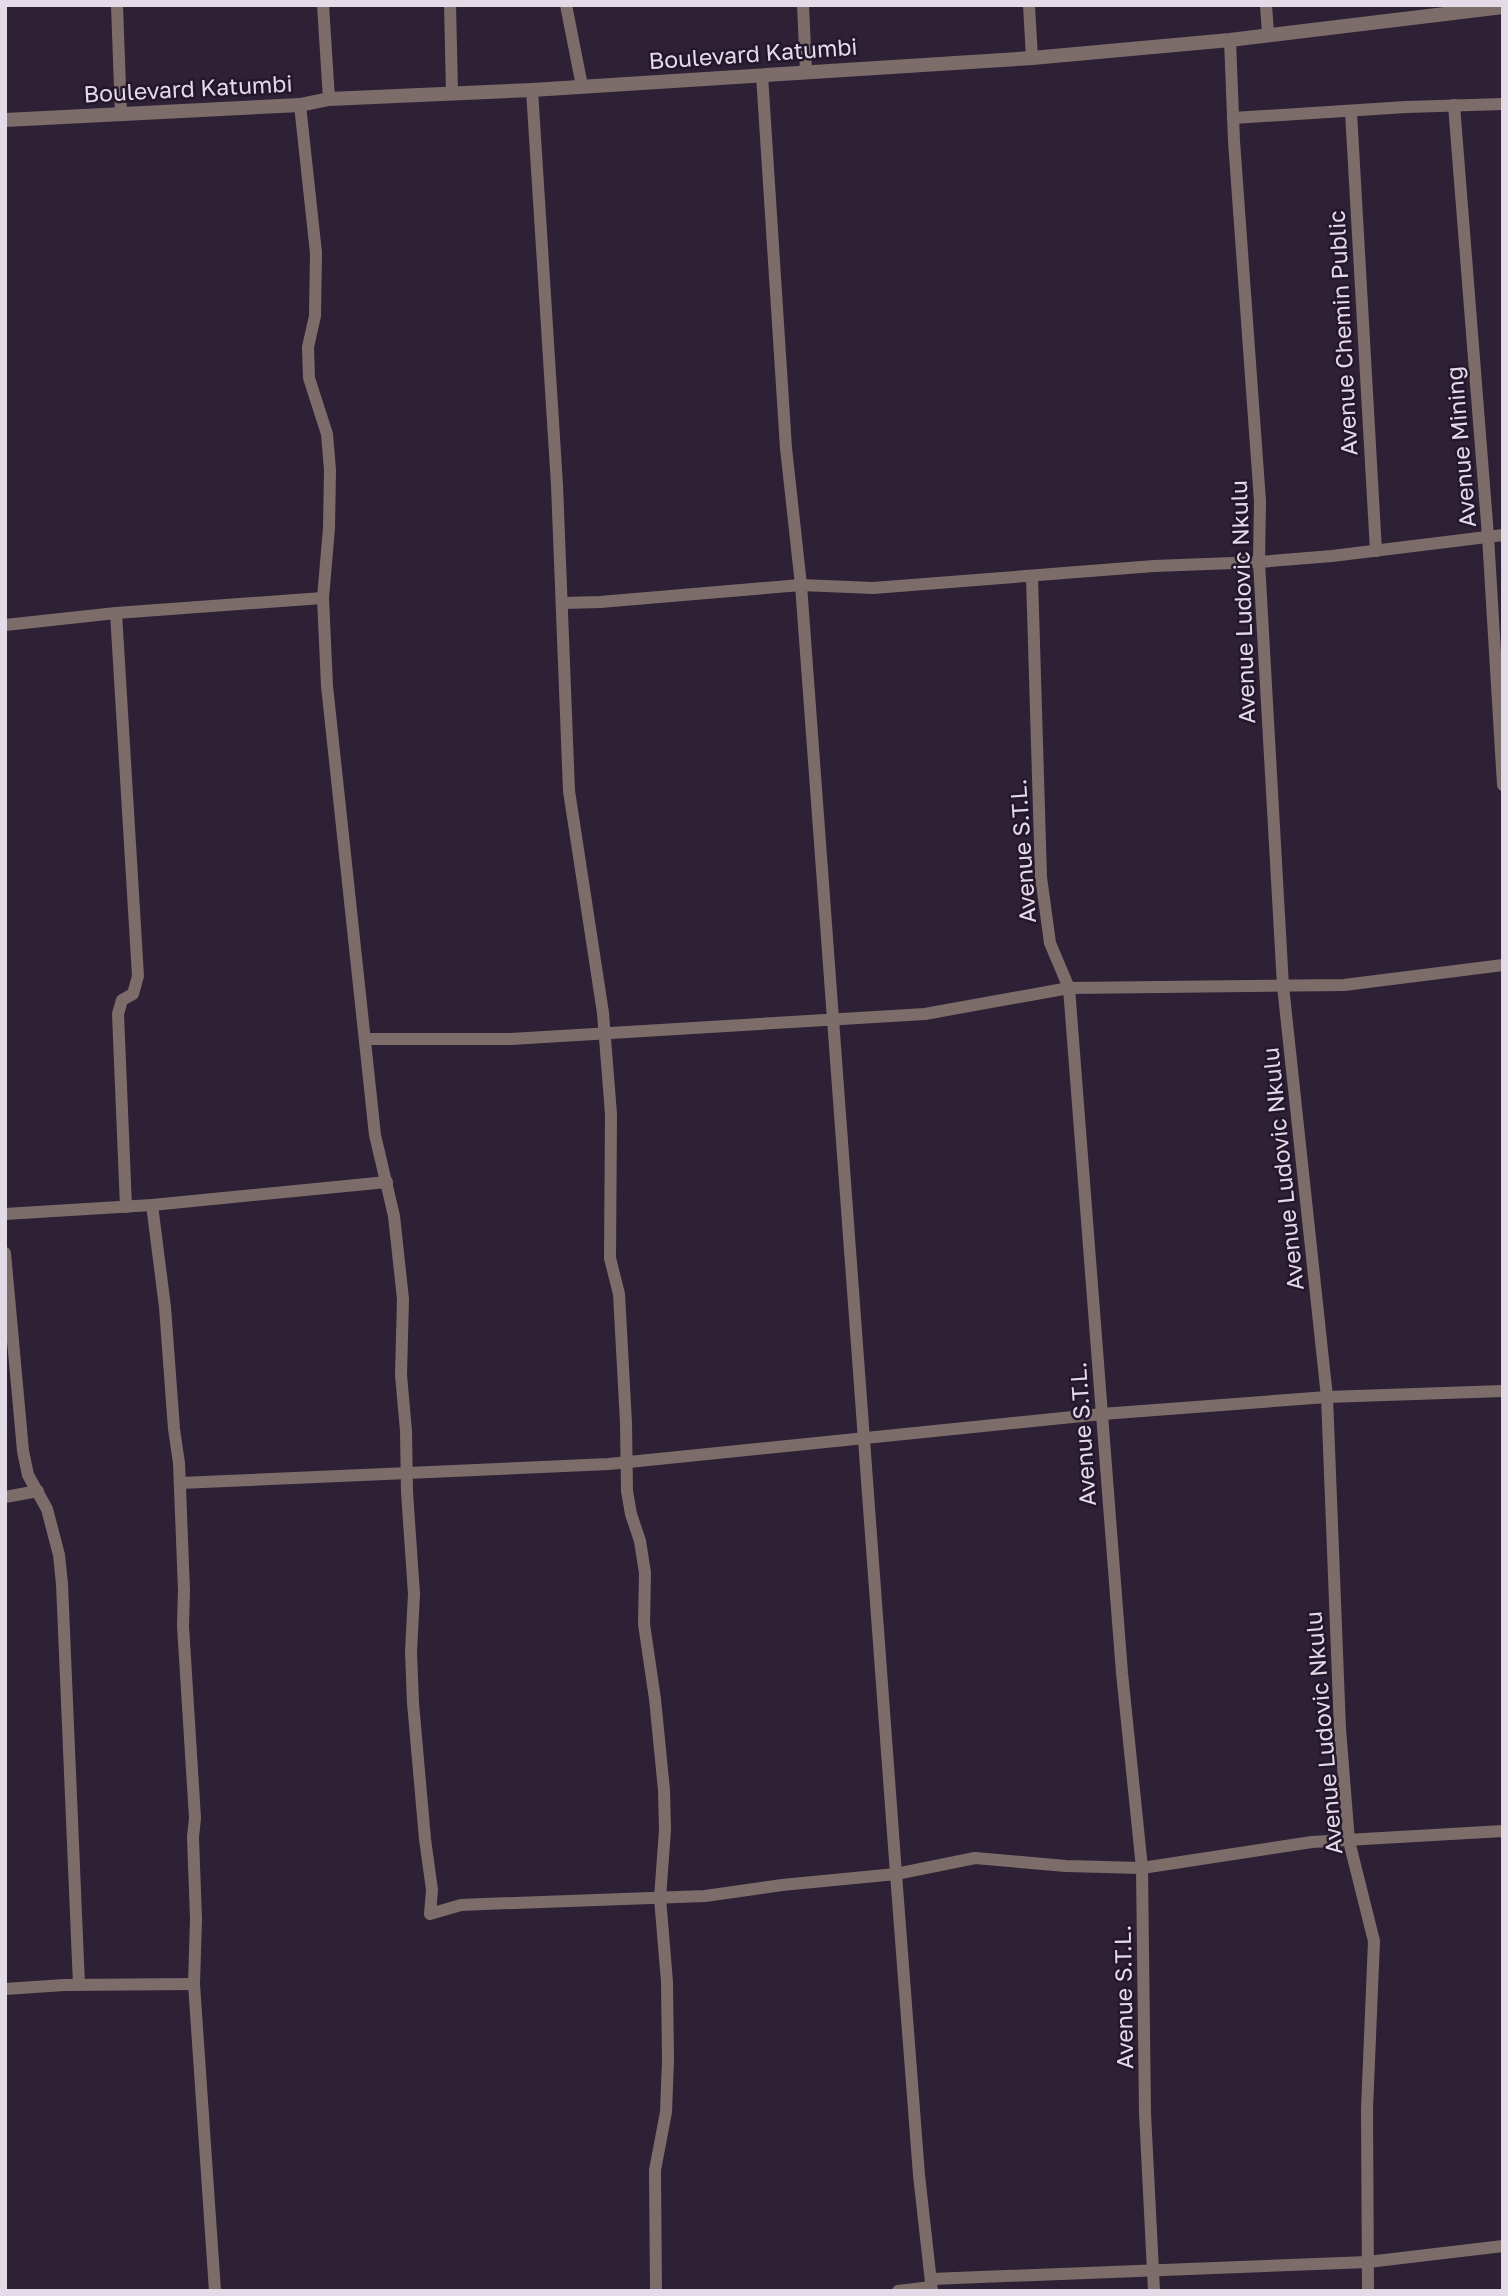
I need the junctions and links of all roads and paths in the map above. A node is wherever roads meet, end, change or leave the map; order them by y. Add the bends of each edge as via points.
1 (117, 5) edge
2 (323, 5) edge
3 (450, 5) edge
4 (566, 5) edge
5 (803, 5) edge
6 (1029, 5) edge
7 (1266, 5) edge
8 (1496, 7) edge
9 (1268, 34) junction
10 (1230, 40) junction
11 (1032, 58) junction
12 (806, 72) junction
13 (762, 75) junction
14 (582, 86) junction
15 (532, 90) junction
16 (452, 92) junction
17 (329, 99) junction
18 (1503, 104) edge
19 (300, 105) junction
20 (1454, 105) junction
21 (1351, 112) junction
22 (121, 115) junction
23 (1233, 118) junction
24 (5, 120) edge
25 (1503, 535) edge
26 (1488, 536) junction
27 (1376, 551) junction
28 (1259, 562) junction
29 (1032, 577) junction
30 (801, 585) junction
31 (323, 598) junction
32 (563, 603) junction
33 (116, 613) junction
34 (5, 625) edge
35 (1503, 785) edge
36 (1503, 964) edge
37 (1283, 986) junction
38 (1069, 988) junction
39 (833, 1019) junction
40 (604, 1033) junction
41 (365, 1039) junction
42 (387, 1182) junction
43 (152, 1205) junction
44 (125, 1207) junction
45 (5, 1214) edge
46 (5, 1253) edge
47 (1503, 1391) edge
48 (1327, 1397) junction
49 (1102, 1414) junction
50 (864, 1438) junction
51 (628, 1462) junction
52 (408, 1473) junction
53 (180, 1483) junction
54 (38, 1491) junction
55 (5, 1497) edge
56 (1503, 1831) edge
57 (1349, 1841) junction
58 (1142, 1868) junction
59 (895, 1874) junction
60 (660, 1898) junction
61 (194, 1983) junction
62 (79, 1985) junction
63 (5, 1989) edge
64 (1503, 2246) edge
65 (1368, 2262) junction
66 (1151, 2271) junction
67 (931, 2286) edge
68 (215, 2291) edge
69 (656, 2291) edge
70 (898, 2291) edge
71 (1153, 2291) edge
72 (1368, 2291) edge

1 - 22 street
2 - 17 street
3 - 16 street
4 - 14 street
5 - 12 street
6 - 11 street
7 - 9 street
8 - 9 street, Boulevard Katumbi
9 - 10 street, Boulevard Katumbi
10 - 11 street, Boulevard Katumbi
10 - 23 street, Avenue Ludovic Nkulu
11 - 12 street, Boulevard Katumbi
12 - 13 street, Boulevard Katumbi
13 - 14 street, Boulevard Katumbi
13 - 30 street via 786,448
14 - 15 street, Boulevard Katumbi
15 - 16 street, Boulevard Katumbi
15 - 32 street
16 - 17 street, Boulevard Katumbi
17 - 19 street, Boulevard Katumbi
18 - 20 street
19 - 22 street, Boulevard Katumbi
19 - 31 street via 316,253 309,378 327,434 330,470
20 - 21 street
20 - 26 street, Avenue Mining
21 - 23 street
21 - 27 street, Avenue Chemin Public
22 - 24 street, Boulevard Katumbi
23 - 28 street, Avenue Ludovic Nkulu via 1260,501
25 - 26 street
26 - 27 street
26 - 35 street, Avenue Mining
27 - 28 street
28 - 29 street
28 - 37 street, Avenue Ludovic Nkulu
29 - 30 street via 873,588
29 - 38 street, Avenue S.T.L. via 1041,877 1050,943
30 - 32 street
30 - 39 street
31 - 33 street
31 - 41 street via 327,685
32 - 40 street via 569,791
33 - 34 street
33 - 44 street via 138,976 133,994 122,1000 118,1014
36 - 37 street via 1344,985
37 - 38 street
37 - 48 street, Avenue Ludovic Nkulu
38 - 39 street via 925,1014
38 - 49 street, Avenue S.T.L.
39 - 40 street
39 - 50 street
40 - 41 street via 511,1039
40 - 51 street via 611,1114 610,1258 619,1294
41 - 42 street via 375,1135
42 - 43 street
42 - 52 street via 403,1299 401,1376
43 - 44 street
43 - 53 street
44 - 45 street
46 - 54 street via 19,1418 28,1475
47 - 48 street
48 - 49 street
48 - 57 street, Avenue Ludovic Nkulu via 1336,1662
49 - 50 street
49 - 58 street, Avenue S.T.L.
50 - 51 street
50 - 59 street
51 - 52 street
51 - 60 street via 627,1490 645,1573 644,1624 664,1790
52 - 53 street
52 - 60 street via 413,1703 432,1880 430,1914 472,1905
53 - 61 street via 195,1818
54 - 55 street
54 - 62 street via 47,1509 62,1584
56 - 57 street
57 - 58 street via 1312,1842
57 - 65 street, Avenue Ludovic Nkulu via 1374,1941 1367,2109
58 - 59 street via 975,1858
58 - 66 street, Avenue S.T.L.
59 - 60 street
59 - 67 street
60 - 69 street via 668,2060 666,2112 655,2170
61 - 62 street
61 - 68 street
62 - 63 street
64 - 65 street
65 - 66 street
65 - 72 street, Avenue Ludovic Nkulu
66 - 67 street
66 - 71 street, Avenue S.T.L.
67 - 70 street

